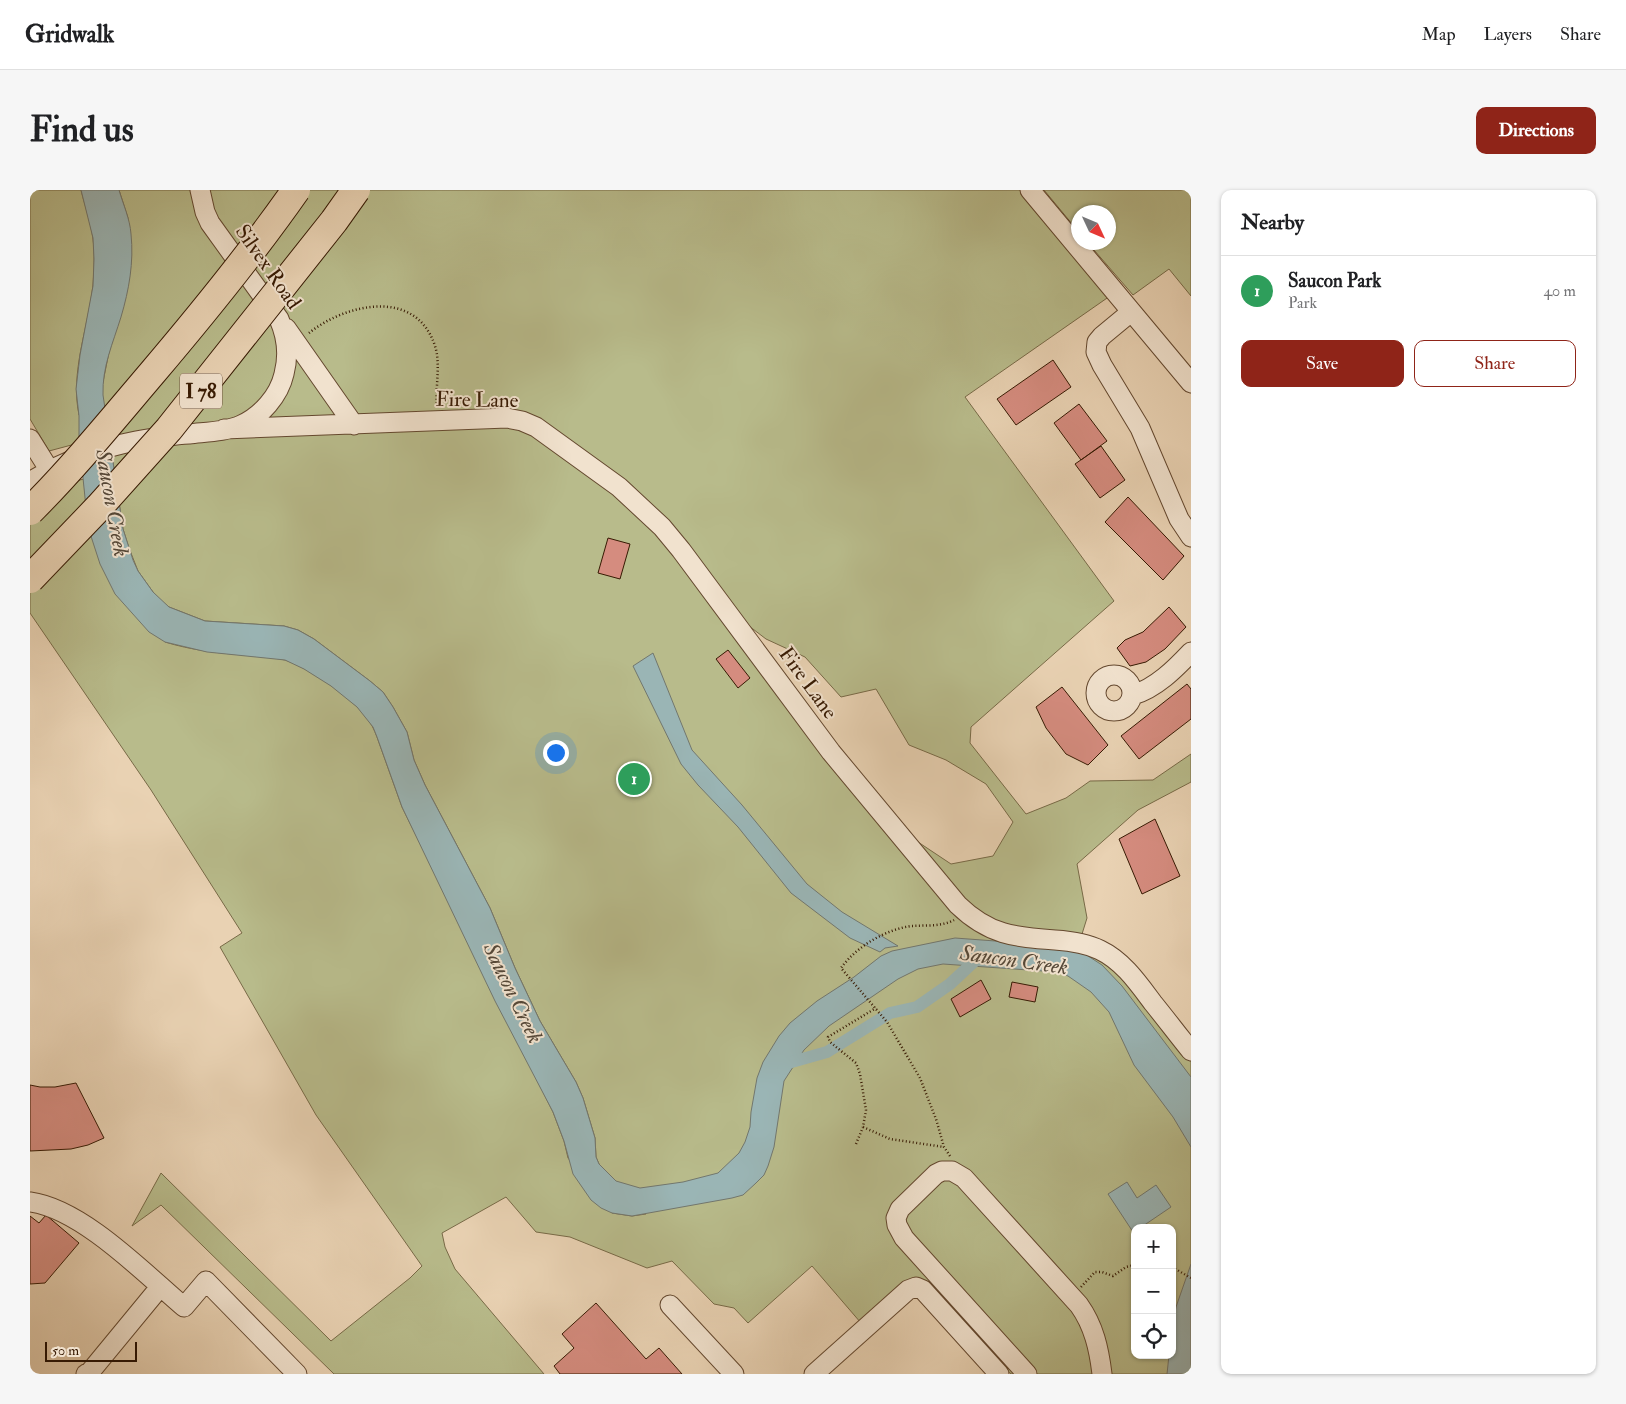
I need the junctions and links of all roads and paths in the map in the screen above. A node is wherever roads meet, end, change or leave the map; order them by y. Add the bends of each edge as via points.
1 (200, 190) edge
2 (296, 190) edge
3 (356, 190) edge
4 (1030, 190) edge
5 (1131, 312) junction
6 (279, 319) junction
7 (296, 343) junction
8 (1191, 384) edge
9 (438, 421) junction
10 (354, 425) junction
11 (224, 430) junction
12 (30, 439) edge
13 (50, 471) junction
14 (30, 482) edge
15 (30, 511) edge
16 (1191, 537) edge
17 (30, 579) edge
18 (1191, 652) edge
19 (1133, 695) dead end
20 (965, 912) junction
21 (876, 1008) junction
22 (1191, 1051) edge
23 (863, 1127) junction
24 (856, 1144) dead end
25 (944, 1148) junction
26 (952, 1171) junction
27 (30, 1202) edge
28 (1131, 1265) edge
29 (1176, 1268) edge
30 (1191, 1278) edge
31 (160, 1287) junction
32 (1072, 1296) junction
33 (670, 1305) dead end
34 (88, 1373) edge
35 (297, 1374) edge
36 (734, 1374) edge
37 (814, 1374) edge
38 (999, 1374) edge
39 (1027, 1374) edge
40 (1102, 1374) edge

1 - 6 street, Silvex Road via 210,224
2 - 15 highway, I 78, bridge via 213,300 59,482
3 - 17 highway, I 78, bridge via 169,429
4 - 5 street
5 - 8 street
5 - 16 street via 1102,336 1097,342 1096,352 1140,428 1179,519
6 - 7 street
6 - 11 street, Silvex Road via 287,344 286,368 280,386 251,419
7 - 9 path via 321,323 346,312 384,306 405,310 422,324 437,353
7 - 10 street
9 - 10 street, Fire Lane
9 - 20 street, Fire Lane via 507,418 536,426 605,477 662,527 831,752
10 - 11 street, Fire Lane
11 - 13 street, Silvex Road via 122,444
12 - 13 street
13 - 14 street
18 - 19 street via 1154,685
20 - 21 path via 952,922 911,926 886,934 856,951 841,968
20 - 22 street, Fire Lane via 1000,932 1079,943 1111,956 1132,976
21 - 23 path via 828,1037 856,1063 866,1110
21 - 25 path via 920,1078
23 - 24 path
23 - 25 path via 890,1139
25 - 26 path via 953,1159
26 - 32 street via 964,1178
26 - 39 street via 936,1174 900,1208 897,1226 904,1238
27 - 31 street via 54,1208 80,1222
28 - 32 path via 1113,1276 1095,1272
29 - 30 path
31 - 34 street
31 - 35 street via 184,1307 206,1281
32 - 40 street via 1092,1326
33 - 36 street
37 - 38 street via 908,1290 916,1287 923,1290

